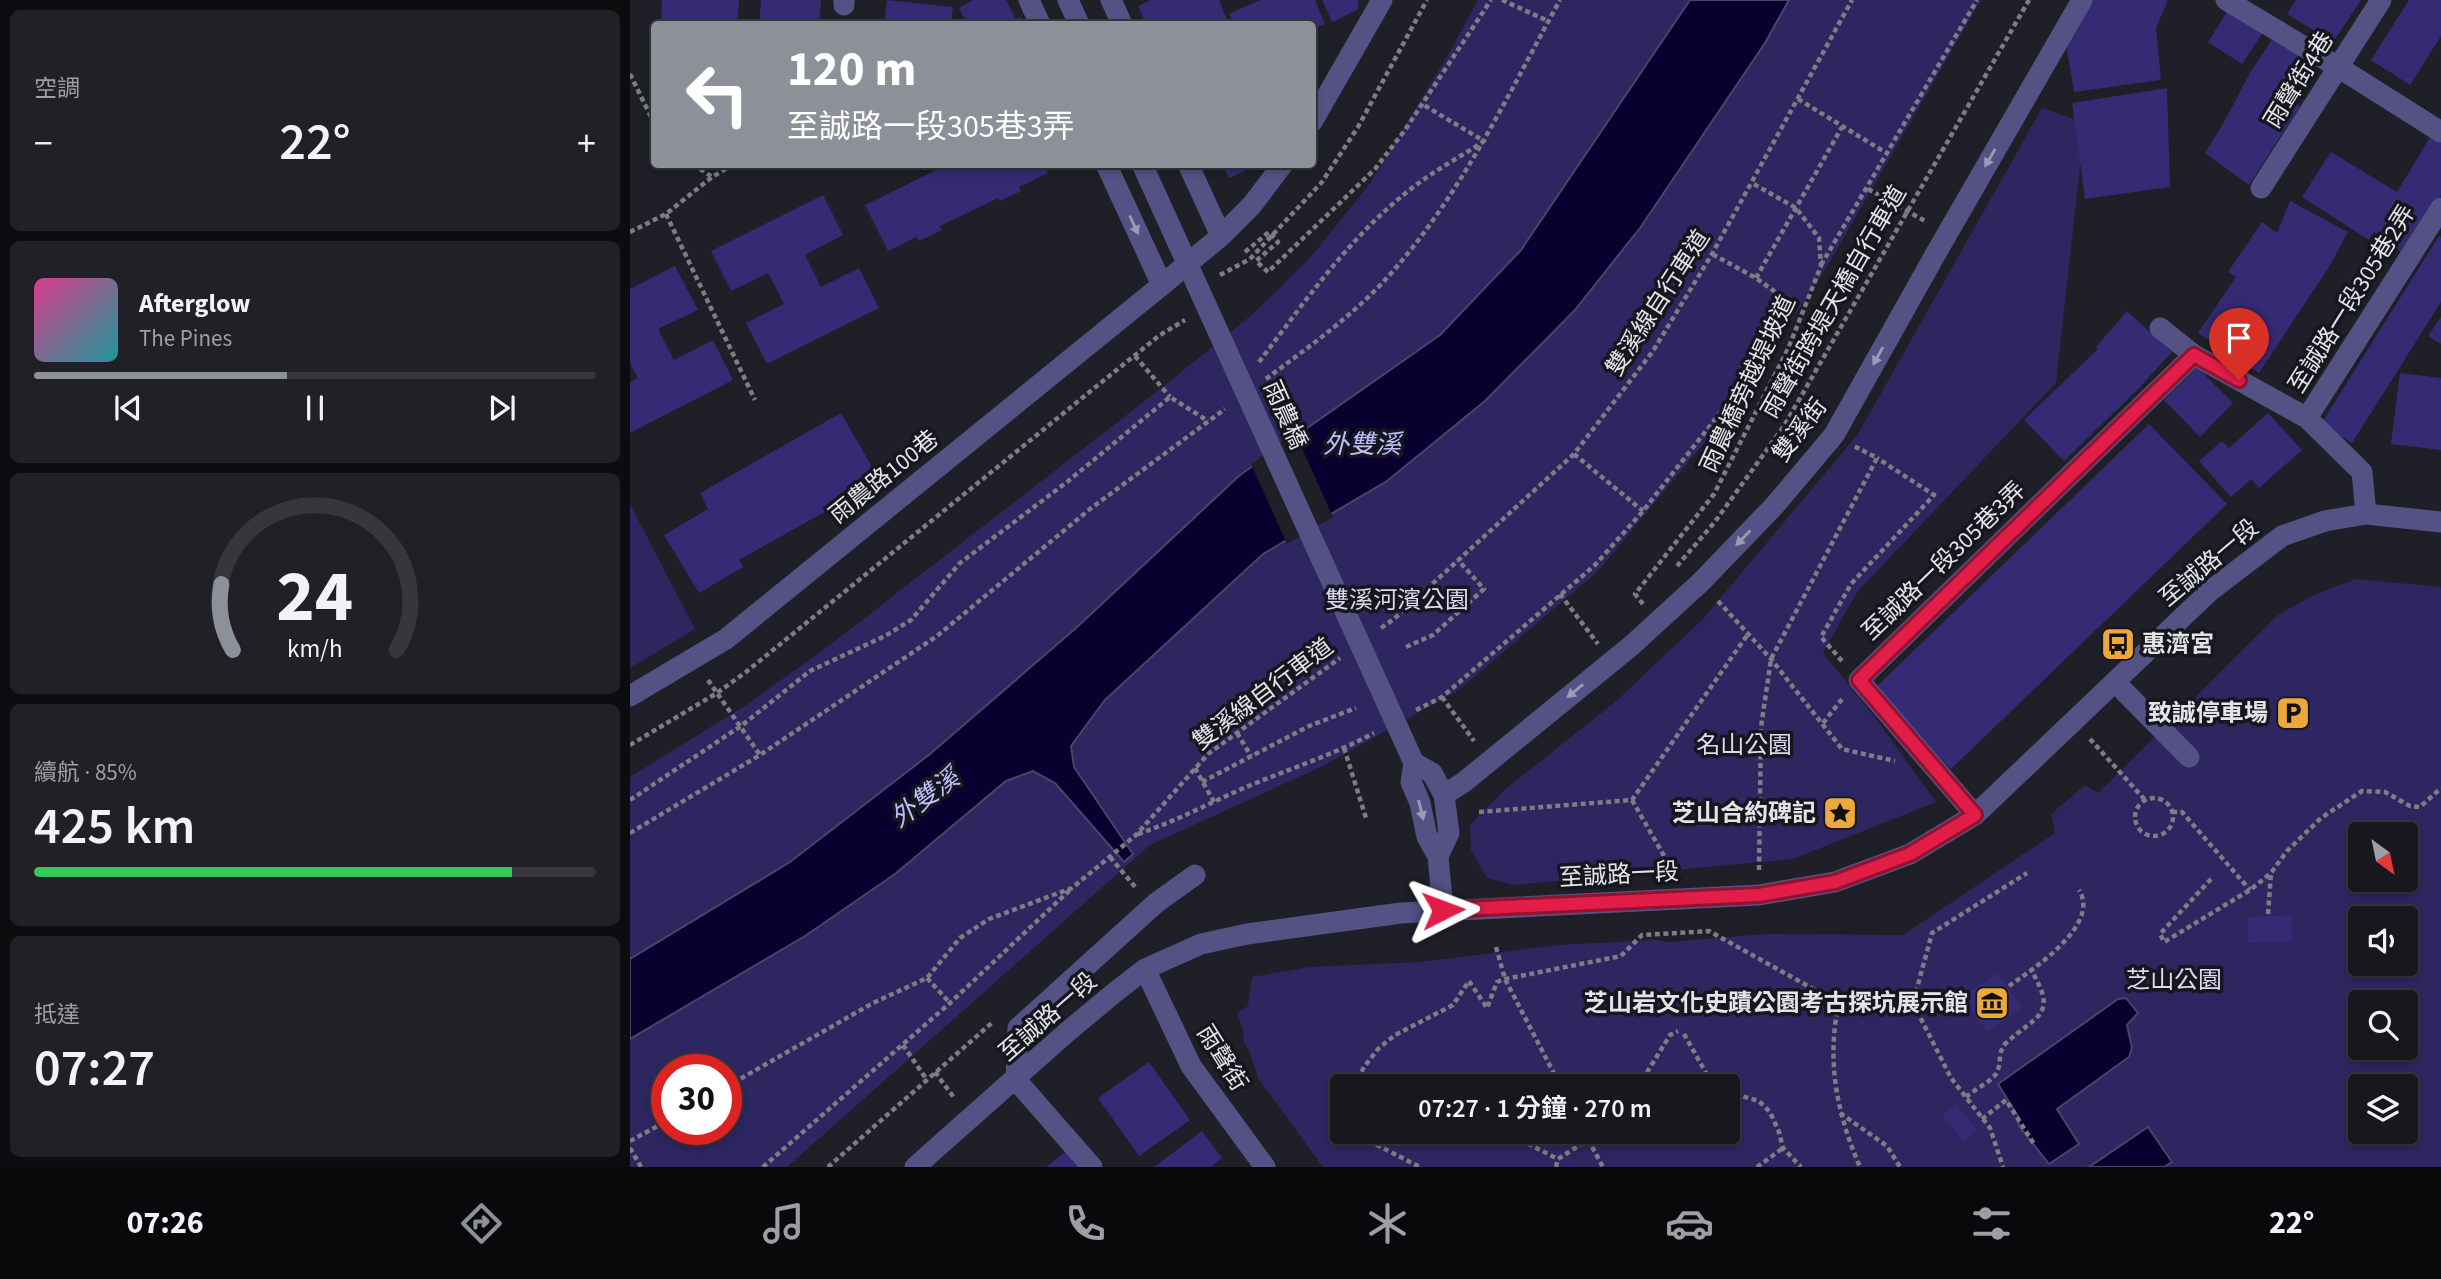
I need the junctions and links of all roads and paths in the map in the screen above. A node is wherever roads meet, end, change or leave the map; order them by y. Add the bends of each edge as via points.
1 (1029, 0) edge
2 (1068, 0) edge
3 (1111, 0) edge
4 (1382, 0) edge
5 (1427, 0) edge
6 (1491, 0) edge
7 (1502, 0) edge
8 (1560, 0) edge
9 (1852, 0) edge
10 (1977, 0) edge
11 (2029, 0) edge
12 (2082, 0) edge
13 (2226, 0) edge
14 (2381, 0) edge
15 (1040, 21) edge
16 (1078, 21) edge
17 (1121, 21) edge
18 (1548, 21) junction
19 (2338, 67) junction
20 (630, 74) edge
21 (1798, 99) junction
22 (1422, 104) junction
23 (1316, 115) edge
24 (651, 117) edge
25 (1842, 127) junction
26 (2441, 132) edge
27 (1484, 141) junction
28 (1888, 154) junction
29 (699, 168) edge
30 (727, 168) edge
31 (1108, 168) edge
32 (1144, 168) edge
33 (1190, 168) edge
34 (1280, 168) edge
35 (712, 177) junction
36 (1752, 183) junction
37 (2261, 188) dead end
38 (1868, 189) junction
39 (1796, 208) junction
40 (2441, 208) edge
41 (1906, 212) junction
42 (666, 215) junction
43 (630, 232) edge
44 (1221, 236) junction
45 (1273, 236) junction
46 (1712, 254) junction
47 (1821, 266) junction
48 (1218, 276) dead end
49 (1756, 278) junction
50 (1162, 285) junction
51 (1189, 317) dead end
52 (2160, 328) dead end
53 (2194, 355) junction
54 (1135, 356) junction
55 (1252, 371) dead end
56 (1261, 383) dead end
57 (1170, 397) junction
58 (755, 400) dead end
59 (1228, 404) dead end
60 (2307, 418) junction
61 (1209, 422) junction
62 (1834, 435) junction
63 (1574, 454) junction
64 (1877, 458) junction
65 (1643, 511) junction
66 (2366, 514) junction
67 (2441, 522) edge
68 (1458, 560) junction
69 (1670, 574) dead end
70 (1701, 582) junction
71 (1560, 594) junction
72 (1643, 604) dead end
73 (1375, 633) dead end
74 (1748, 634) junction
75 (1599, 645) dead end
76 (1406, 647) dead end
77 (1345, 654) dead end
78 (1771, 659) junction
79 (1859, 680) junction
80 (2115, 682) junction
81 (717, 693) junction
82 (630, 696) edge
83 (1441, 697) junction
84 (1356, 708) dead end
85 (1409, 714) dead end
86 (2074, 721) junction
87 (741, 726) junction
88 (1378, 731) dead end
89 (1236, 733) junction
90 (1476, 743) dead end
91 (630, 745) edge
92 (1344, 748) junction
93 (760, 755) junction
94 (1251, 756) junction
95 (2189, 757) dead end
96 (1896, 761) dead end
97 (1414, 763) junction
98 (1195, 768) junction
99 (1202, 782) junction
100 (2441, 788) edge
101 (1444, 795) junction
102 (630, 800) edge
103 (1632, 800) junction
104 (2145, 800) junction
105 (1214, 802) junction
106 (1479, 812) dead end
107 (2172, 812) junction
108 (1975, 815) junction
109 (1366, 818) dead end
110 (630, 833) edge
111 (1136, 835) junction
112 (1110, 856) junction
113 (1438, 856) junction
114 (2027, 873) dead end
115 (2271, 873) junction
116 (1675, 874) dead end
117 (1195, 875) dead end
118 (2211, 879) dead end
119 (1072, 888) junction
120 (2079, 890) dead end
121 (2250, 890) junction
122 (1140, 893) dead end
123 (1759, 895) junction
124 (1443, 910) junction
125 (2268, 914) dead end
126 (1496, 947) dead end
127 (1145, 969) junction
128 (2031, 970) junction
129 (928, 978) junction
130 (1504, 979) junction
131 (2009, 986) dead end
132 (950, 1003) junction
133 (1839, 1003) junction
134 (1913, 1003) junction
135 (1678, 1031) dead end
136 (1685, 1034) dead end
137 (902, 1045) junction
138 (1360, 1074) edge
139 (1554, 1074) edge
140 (1646, 1074) edge
141 (1707, 1074) edge
142 (742, 1078) edge
143 (927, 1080) dead end
144 (1016, 1080) junction
145 (1740, 1096) edge
146 (1966, 1097) junction
147 (1839, 1113) junction
148 (1982, 1119) junction
149 (651, 1130) edge
150 (630, 1141) edge
151 (1376, 1144) edge
152 (1529, 1144) edge
153 (1582, 1144) edge
154 (1590, 1144) edge
155 (2034, 1144) dead end
156 (630, 1148) edge
157 (1783, 1148) junction
158 (1558, 1159) junction
159 (641, 1167) edge
160 (763, 1167) edge
161 (915, 1167) edge
162 (1092, 1167) edge
163 (1265, 1167) edge
164 (1420, 1167) edge
165 (1556, 1167) edge
166 (1603, 1167) edge
167 (1757, 1167) edge
168 (1801, 1167) edge
169 (1860, 1167) edge
170 (1900, 1167) edge
171 (2003, 1167) edge

1 - 15 street
2 - 16 street
3 - 17 street
4 - 23 street
5 - 45 path via 1358,127 1322,182
6 - 22 path
7 - 18 path
8 - 18 path
9 - 21 path, 雙溪線自行車道
10 - 28 path
11 - 41 path, 雨聲街跨堤天橋自行車道
12 -> 62 street, 雙溪街
13 - 19 street
14 - 19 street, 雨聲街4巷
18 - 27 path
19 - 26 street
19 - 37 street, 雨聲街4巷
20 - 24 path
21 - 25 path
21 - 36 path, 雙溪線自行車道
22 - 27 path
22 - 45 path via 1375,169 1268,272 1256,261 1278,242
25 - 28 path
25 - 39 path
27 - 55 path via 1416,185 1361,233
27 - 56 path via 1385,281 1334,328
28 - 38 path
29 - 35 path
30 - 35 path
31 -> 50 street
32 - 97 street, 雨農橋, bridge
33 - 44 street
34 - 44 street, 雨農路100巷
35 - 42 path
36 - 39 path
36 - 46 path, 雙溪線自行車道
38 - 41 path
38 - 47 path
39 - 47 path via 1819,238
39 - 49 path
40 - 60 street, 至誠路一段305巷2弄
41 - 69 path, 雨聲街跨堤天橋自行車道 via 1784,426 1714,523
42 - 43 path
42 - 58 path
44 - 50 street, 雨農路100巷
45 - 48 path via 1250,259
46 - 49 path
46 - 63 path, 雙溪線自行車道 via 1653,351
47 - 72 path, 雨農橋旁越堤坡道 via 1788,349 1714,494 1635,594
49 - 65 path via 1778,294 1783,312 1735,394
50 - 82 street, 雨農路100巷 via 726,639
51 - 54 path
52 - 53 street
53 - 60 street
53 - 79 street, 至誠路一段305巷3弄
54 - 57 path
54 - 81 path
57 - 61 path
57 - 87 path via 960,562 911,620 810,671
59 - 61 path
60 - 66 street via 2362,472
61 - 93 path via 1090,509 937,636
62 - 64 path
62 -> 70 street, 雙溪街
63 - 65 path
63 - 68 path, 雙溪線自行車道
64 - 78 path
64 - 79 path via 1934,495 1851,584 1821,637
65 - 71 path via 1595,565
66 - 67 street, 至誠路一段
66 - 80 street, 至誠路一段 via 2325,521 2282,536 2210,591
68 - 73 path, 雙溪線自行車道
68 - 76 path via 1485,589 1433,635
70 - 74 path
70 -> 101 street, 雙溪街 via 1631,646
71 - 75 path
71 - 83 path
74 - 78 path
74 - 103 path
77 - 89 path, 雙溪線自行車道
78 - 96 path via 1842,748
78 - 123 path via 1761,727
79 - 108 street
80 - 86 street, 至誠路一段
80 - 95 street
81 - 87 path
81 - 91 path
83 - 85 path
83 - 90 path
84 - 94 path
86 - 104 path
86 - 108 street, 至誠路一段
87 - 93 path
87 - 102 path
88 - 92 path
89 - 94 path
89 - 98 path, 雙溪線自行車道
92 - 105 path
92 - 109 path
93 - 110 path
94 - 99 path
97 - 101 street via 1432,773
97 -> 113 street via 1411,782 1427,837
98 - 99 path
98 - 111 path, 雙溪線自行車道
99 - 105 path
100 - 115 path via 2420,807 2385,792 2362,791 2321,818
101 - 113 street via 1449,833
103 - 106 path
103 - 116 path
104 - 107 path via 2162,800
104 - 107 path via 2136,822 2146,834 2163,834
105 - 111 path
107 - 121 path via 2182,813
108 - 123 street, 至誠路一段 via 1910,854 1873,868 1835,882
111 - 112 path, 雙溪線自行車道
112 - 119 path, 雙溪線自行車道
112 - 122 path
113 - 124 street
114 - 134 path via 1932,933
115 - 121 path
115 - 125 path
117 - 144 street via 1156,903 1018,1028
118 - 121 path via 2160,934 2164,942
119 - 129 path, 雙溪線自行車道 via 989,919 960,938
119 - 132 path
120 - 128 path via 2081,920 2063,944
123 - 124 street, 至誠路一段
124 - 127 street, 至誠路一段 via 1247,934 1201,944
126 - 130 path
127 - 144 street, 至誠路一段
127 - 163 street, 雨聲街 via 1191,1066
128 - 131 path
128 - 146 path via 2043,989 2044,1007 2002,1048 1996,1073
129 - 132 path
129 - 142 path, 雙溪線自行車道 via 873,1003
130 - 133 path via 1620,956 1642,935 1709,931
130 - 138 path via 1497,982 1488,1007 1469,981 1453,1005 1395,1035
130 - 139 path
132 - 137 path
133 - 134 path via 1852,1008
133 - 147 path via 1833,1069
134 - 146 path via 1951,1078
135 - 140 path via 1670,1035
136 - 141 path
137 - 143 path
137 - 160 path
144 - 161 street, 至誠路一段
144 - 162 street
145 - 157 path via 1759,1101 1770,1112
146 - 148 path
147 - 169 path
147 - 170 path via 1887,1146
148 - 155 path via 2006,1100
148 - 171 path via 1990,1128
149 - 150 path
151 - 164 path
152 - 158 path
153 - 158 path
154 - 166 path
156 - 159 path
157 - 167 path
157 - 168 path
158 - 165 path

